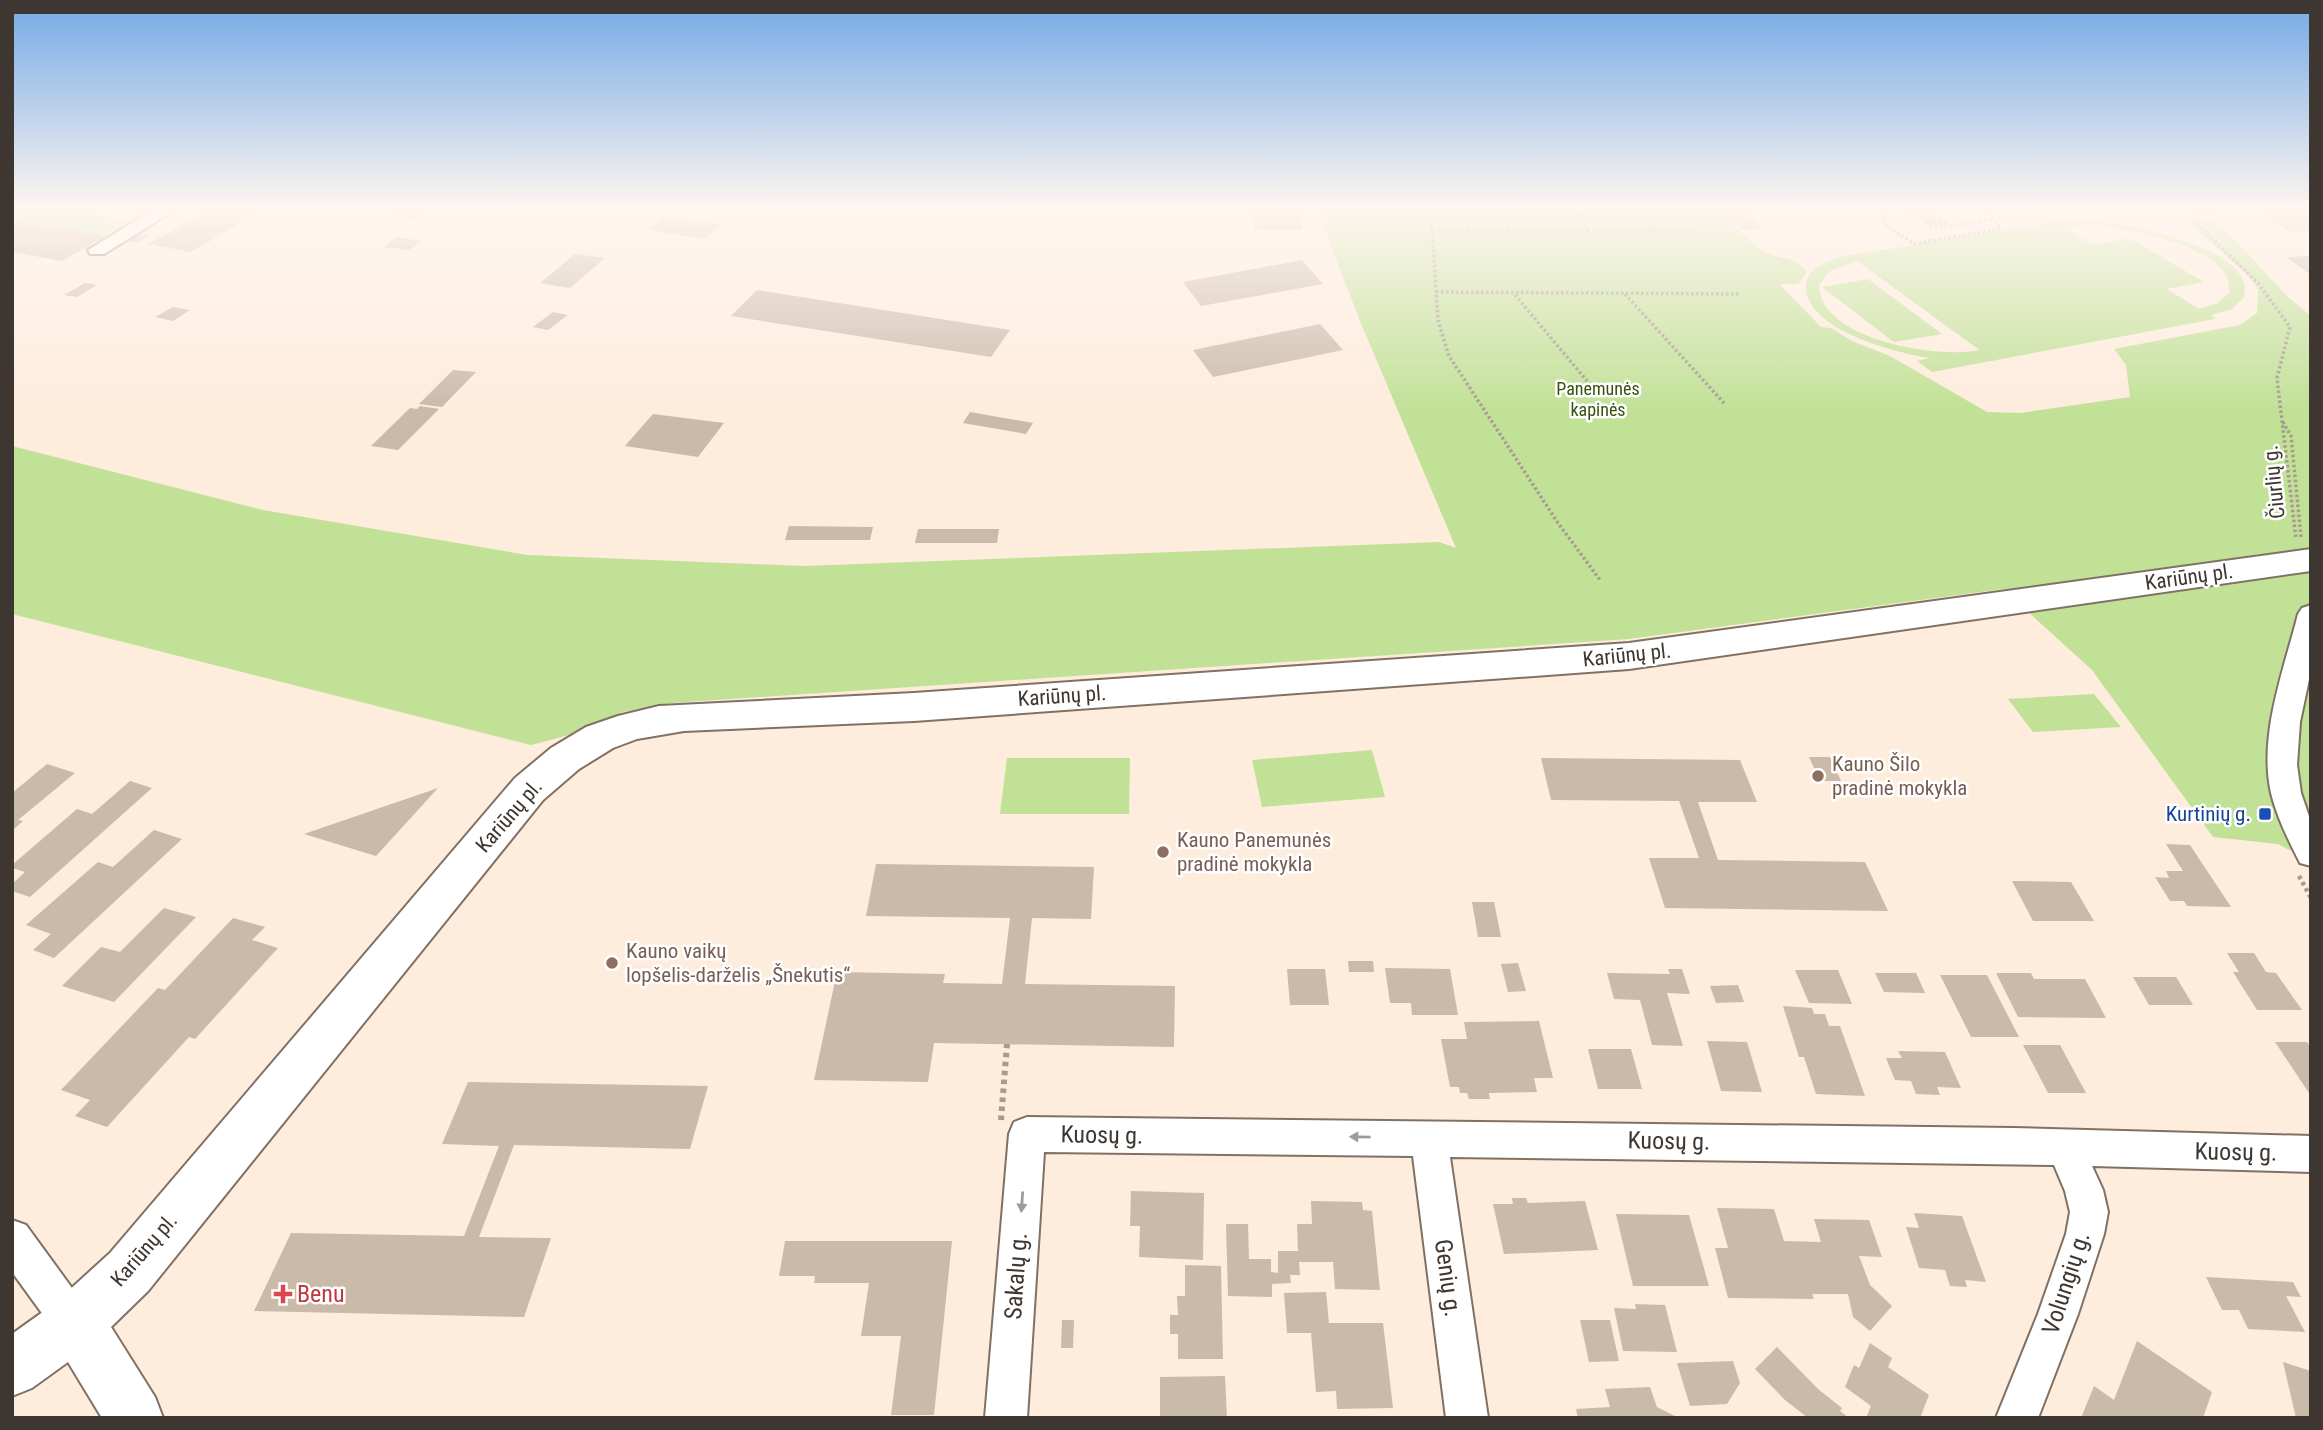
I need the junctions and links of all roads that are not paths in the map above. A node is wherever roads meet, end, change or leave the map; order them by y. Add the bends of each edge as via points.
1 (2303, 545) edge
2 (2311, 614) edge
3 (2311, 854) edge
4 (1014, 1129) joint
5 (1429, 1138) junction
6 (2065, 1148) junction
7 (2311, 1154) edge
8 (12, 1239) edge
9 (74, 1324) junction
10 (12, 1368) edge
11 (134, 1418) edge
12 (1006, 1418) edge
13 (1467, 1418) edge
14 (2017, 1418) edge

1 - 9 street, Kariūnų pl. via 1629,656 927,706 684,717 623,727 581,747 529,789 129,1272
2 - 3 street via 2282,747 2284,784
5 -> 4 street, Kuosų g.
4 -> 12 street, Sakalų g.
5 - 6 street, Kuosų g.
5 - 13 street, Genių g.
6 - 7 street, Kuosų g.
6 - 14 street, Volungių g. via 2089,1212 2058,1314
8 - 9 street
9 - 10 street, Kariūnų pl.
9 - 11 street

